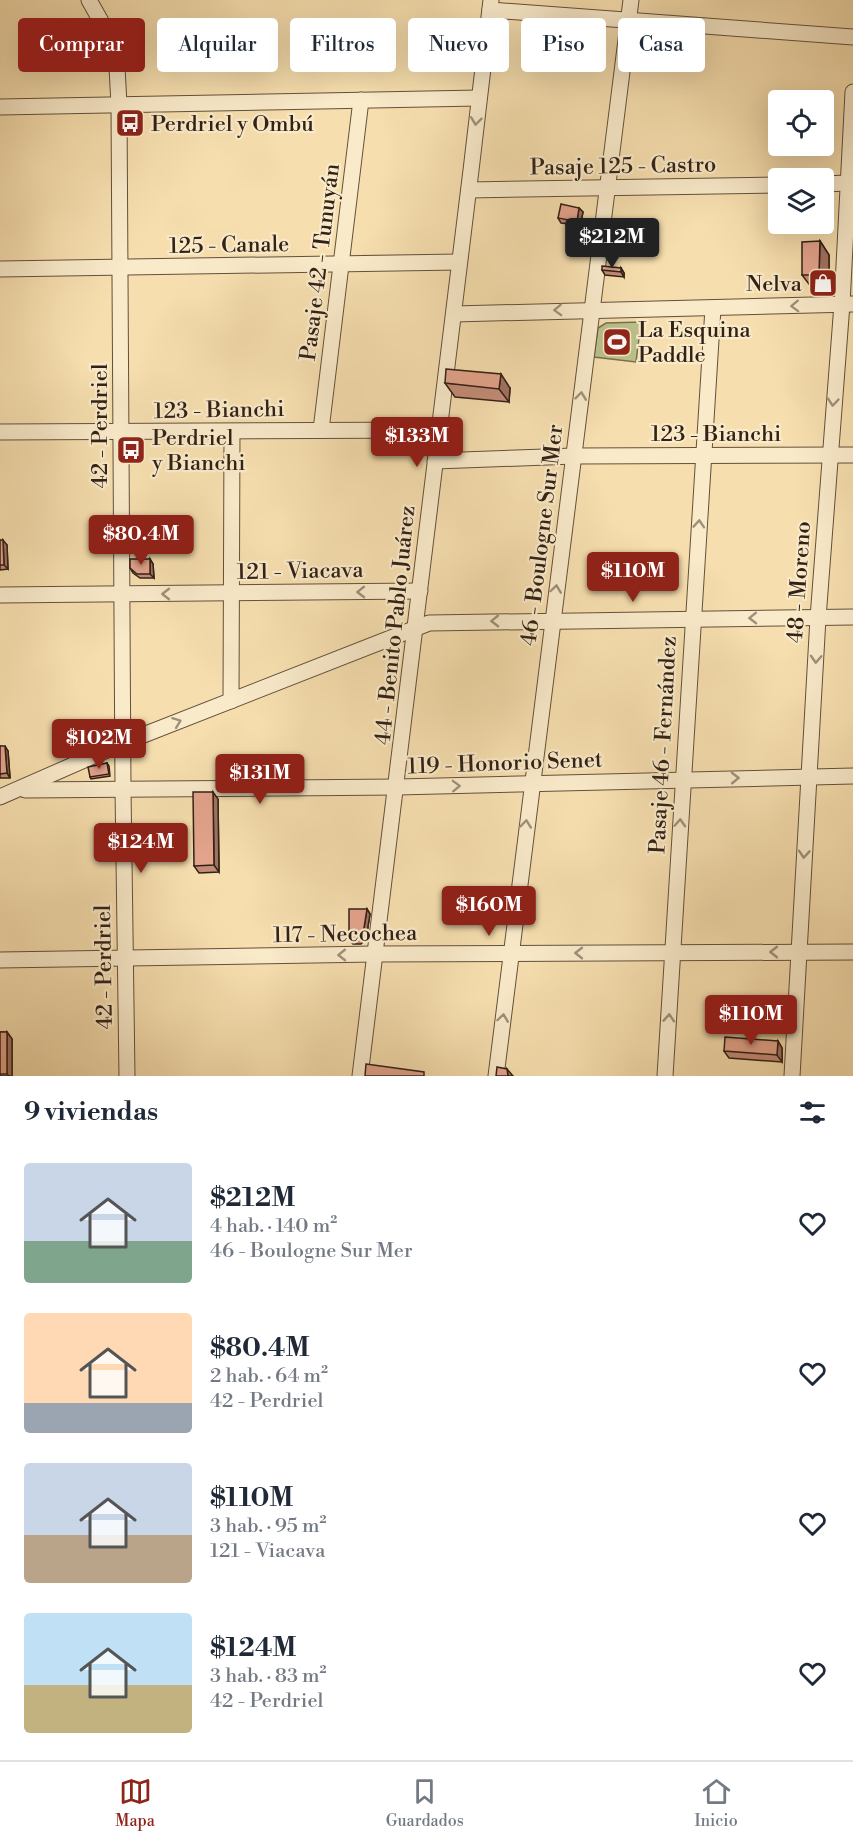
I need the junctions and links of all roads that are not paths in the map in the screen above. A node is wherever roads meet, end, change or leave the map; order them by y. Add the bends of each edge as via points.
1 (89, 0) edge
2 (630, 0) edge
3 (490, 5) edge
4 (628, 18) edge
5 (618, 19) edge
6 (705, 26) edge
7 (853, 37) edge
8 (622, 72) edge
9 (853, 92) edge
10 (479, 98) junction
11 (361, 100) junction
12 (119, 105) junction
13 (0, 106) edge
14 (847, 183) junction
15 (834, 184) edge
16 (768, 185) edge
17 (608, 188) junction
18 (469, 190) junction
19 (459, 262) junction
20 (340, 265) junction
21 (122, 267) junction
22 (0, 269) edge
23 (847, 304) edge
24 (713, 308) junction
25 (592, 309) junction
26 (454, 314) junction
27 (321, 430) junction
28 (438, 430) junction
29 (0, 432) edge
30 (122, 432) junction
31 (232, 432) junction
32 (829, 455) junction
33 (853, 455) edge
34 (574, 456) junction
35 (704, 456) junction
36 (435, 460) junction
37 (420, 591) junction
38 (231, 593) junction
39 (122, 594) junction
40 (0, 595) edge
41 (853, 617) edge
42 (818, 618) junction
43 (692, 619) junction
44 (552, 620) junction
45 (418, 625) junction
46 (231, 701) junction
47 (123, 743) junction
48 (853, 776) edge
49 (808, 777) junction
50 (682, 779) junction
51 (531, 783) junction
52 (398, 787) junction
53 (123, 789) junction
54 (0, 790) edge
55 (20, 790) junction
56 (0, 797) edge
57 (797, 952) junction
58 (853, 952) edge
59 (673, 953) junction
60 (375, 954) junction
61 (512, 954) junction
62 (125, 959) junction
63 (0, 960) edge
64 (127, 1076) edge
65 (360, 1076) edge
66 (496, 1076) edge
67 (665, 1076) edge
68 (792, 1076) edge

1 - 12 street, 42 - Perdriel via 116,48
2 - 4 street, 46 - Boulogne Sur Mer
3 - 5 street
3 - 10 street, 44 - Benito Pablo Juárez
6 - 7 street
8 - 17 street, 46 - Boulogne Sur Mer
9 - 14 street, 48 - Moreno
10 - 11 street
10 -> 18 street, 44 - Benito Pablo Juárez
11 - 12 street
11 - 20 street, Pasaje 42 - Tunuyán
12 - 13 street
12 - 21 street, 42 - Perdriel
14 - 15 street
14 - 23 street, 48 - Moreno
16 - 17 street, Pasaje 125 - Castro
17 - 18 street, Pasaje 125 - Castro
17 - 25 street, 46 - Boulogne Sur Mer
18 - 19 street, 44 - Benito Pablo Juárez
19 - 20 street, 125 - Canale
19 - 26 street, 44 - Benito Pablo Juárez
20 - 21 street, 125 - Canale
20 - 27 street, Pasaje 42 - Tunuyán
21 - 22 street, 125 - Canale
21 - 30 street, 42 - Perdriel
23 -> 24 street
23 -> 32 street, 48 - Moreno
24 - 25 street
24 - 35 street, Pasaje 46 - Fernández
25 -> 26 street
34 -> 25 street, 46 - Boulogne Sur Mer
26 - 28 street, 44 - Benito Pablo Juárez
27 - 28 street, 123 - Bianchi
27 - 31 street, 123 - Bianchi
28 - 36 street, 44 - Benito Pablo Juárez
29 - 30 street, 123 - Bianchi
30 - 31 street, 123 - Bianchi
30 - 39 street, 42 - Perdriel
31 - 38 street
32 - 33 street, 123 - Bianchi
32 - 35 street, 123 - Bianchi
32 - 42 street, 48 - Moreno
34 - 35 street, 123 - Bianchi
34 - 36 street, 123 - Bianchi
44 -> 34 street, 46 - Boulogne Sur Mer
43 -> 35 street, Pasaje 46 - Fernández
36 - 37 street, 44 - Benito Pablo Juárez
37 -> 38 street, 121 - Viacava
37 - 45 street, 44 - Benito Pablo Juárez
38 -> 39 street, 121 - Viacava
38 - 46 street
39 - 40 street, 121 - Viacava
39 - 47 street, 42 - Perdriel
41 - 42 street
42 -> 43 street
42 -> 49 street, 48 - Moreno
43 - 44 street
43 - 50 street, Pasaje 46 - Fernández
44 -> 45 street
44 - 51 street, 46 - Boulogne Sur Mer
45 - 46 street
45 - 52 street, 44 - Benito Pablo Juárez
47 -> 46 street
47 - 53 street, 42 - Perdriel
47 - 55 street
48 - 49 street, 119 - Honorio Senet
50 -> 49 street, 119 - Honorio Senet
49 -> 57 street, 48 - Moreno
50 - 51 street, 119 - Honorio Senet
59 -> 50 street, Pasaje 46 - Fernández
52 -> 51 street, 119 - Honorio Senet
61 -> 51 street, 46 - Boulogne Sur Mer
52 - 53 street, 119 - Honorio Senet
52 - 60 street, 44 - Benito Pablo Juárez
53 - 55 street, 119 - Honorio Senet
53 - 62 street, 42 - Perdriel
54 - 55 street, 119 - Honorio Senet
55 - 56 street
57 - 58 street, 117 - Necochea
57 -> 59 street, 117 - Necochea
57 - 68 street, 48 - Moreno
59 -> 61 street, 117 - Necochea
67 -> 59 street, Pasaje 46 - Fernández
60 - 61 street, 117 - Necochea
60 -> 62 street, 117 - Necochea
60 - 65 street, 44 - Benito Pablo Juárez
66 -> 61 street, 46 - Boulogne Sur Mer
62 - 63 street, 117 - Necochea
62 - 64 street, 42 - Perdriel

